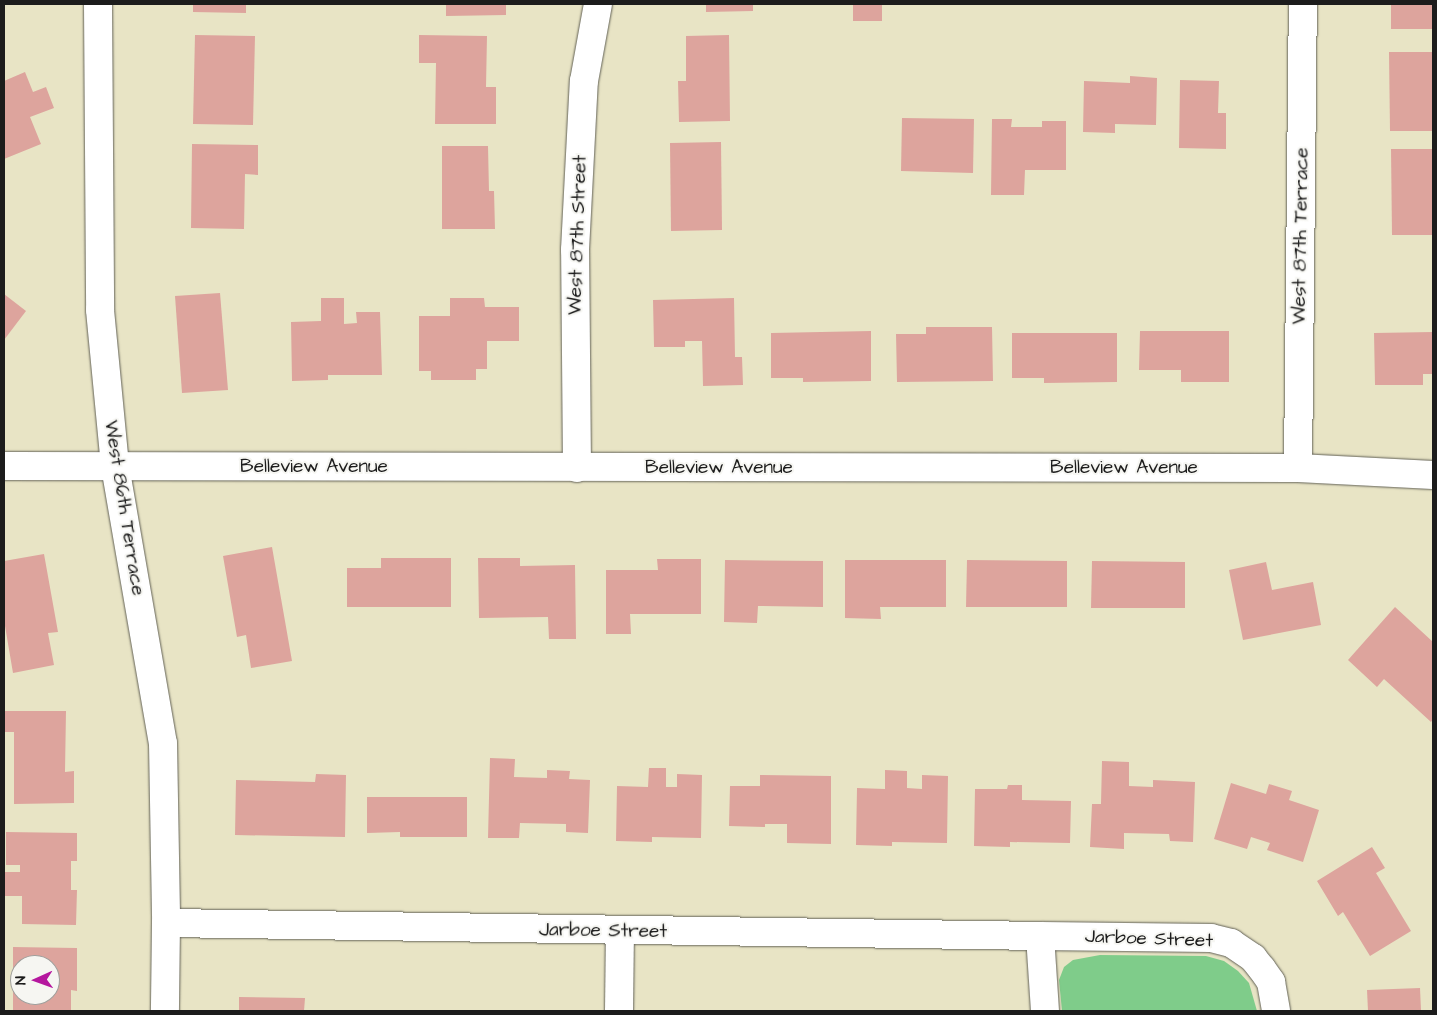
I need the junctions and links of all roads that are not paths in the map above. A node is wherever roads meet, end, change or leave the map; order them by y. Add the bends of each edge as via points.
1 (98, 4) edge
2 (598, 4) edge
3 (1303, 4) edge
4 (4, 466) edge
5 (115, 466) junction
6 (577, 468) junction
7 (1298, 468) junction
8 (1429, 479) edge
9 (166, 923) junction
10 (620, 931) junction
11 (1040, 936) junction
12 (165, 1011) edge
13 (619, 1011) edge
14 (1045, 1011) edge
15 (1276, 1011) edge

1 - 5 street, West 86th Terrace via 100,310
2 - 6 street, West 87th Street via 584,81 575,250
3 - 7 street, West 87th Terrace
4 - 5 street, Belleview Avenue
5 - 6 street, Belleview Avenue
5 - 9 street, West 86th Terrace via 163,742
6 - 7 street, Belleview Avenue
7 - 8 street, Belleview Avenue
9 - 10 street, Jarboe Street
9 - 12 street, West 86th Terrace
10 - 11 street, Jarboe Street
10 - 13 street
11 - 14 street
11 - 15 street, Jarboe Street via 1211,938 1231,943 1253,958 1271,982

